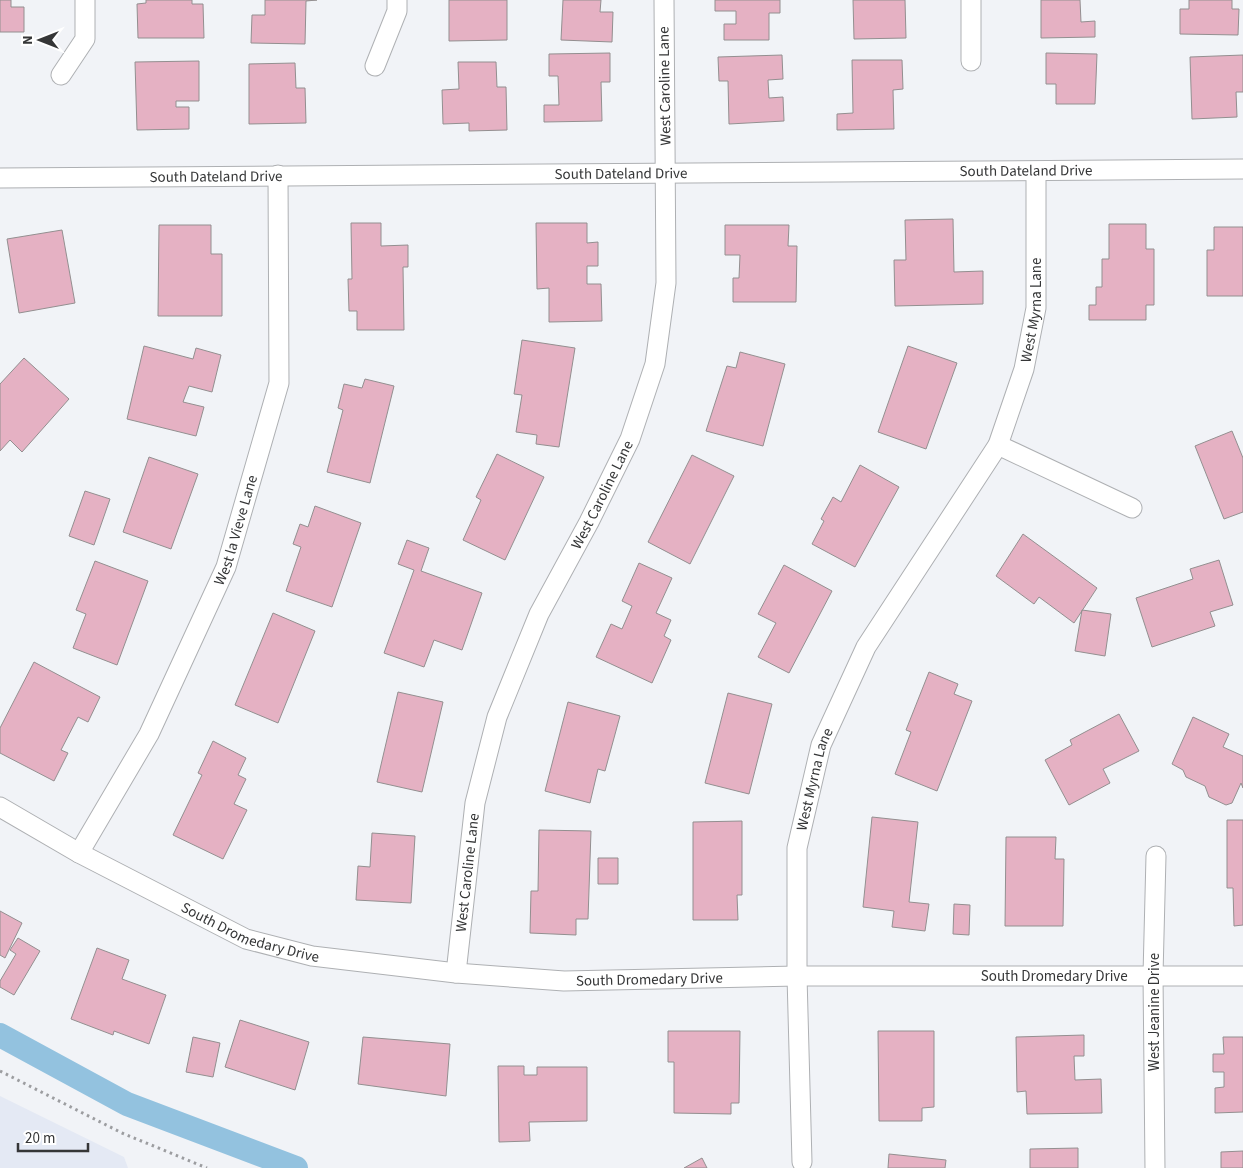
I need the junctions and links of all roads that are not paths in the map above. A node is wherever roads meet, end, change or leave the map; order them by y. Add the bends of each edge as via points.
1 (84, 0) edge
2 (397, 0) edge
3 (664, 0) edge
4 (971, 0) edge
5 (971, 60) dead end
6 (375, 66) dead end
7 (61, 75) dead end
8 (1243, 170) edge
9 (1036, 172) junction
10 (666, 174) junction
11 (278, 175) junction
12 (0, 178) edge
13 (998, 444) junction
14 (1132, 508) dead end
15 (0, 807) edge
16 (79, 853) junction
17 (1156, 856) dead end
18 (456, 973) junction
19 (1153, 975) junction
20 (796, 976) junction
21 (1243, 976) edge
22 (802, 1162) dead end
23 (1155, 1168) edge

1 - 7 street via 85,39
2 - 6 street via 397,11
3 - 10 street, West Caroline Lane
4 - 5 street
8 - 9 street, South Dateland Drive
9 - 10 street, South Dateland Drive
9 - 13 street, West Myrna Lane via 1036,308 1024,369
10 - 11 street, South Dateland Drive
10 - 18 street, West Caroline Lane via 666,283 655,364 630,439 539,614 497,717 475,803
11 - 12 street, South Dateland Drive
11 - 16 street, West la Vieve Lane via 279,383 226,567 149,734
13 - 14 street
13 - 20 street, West Myrna Lane via 866,648 821,745 796,848
15 - 16 street, South Dromedary Drive
16 - 18 street, South Dromedary Drive via 246,940 312,956
17 - 19 street, West Jeanine Drive
18 - 20 street, South Dromedary Drive via 564,981
19 - 20 street, South Dromedary Drive
19 - 21 street, South Dromedary Drive
19 - 23 street, West Jeanine Drive
20 - 22 street, West Myrna Lane

